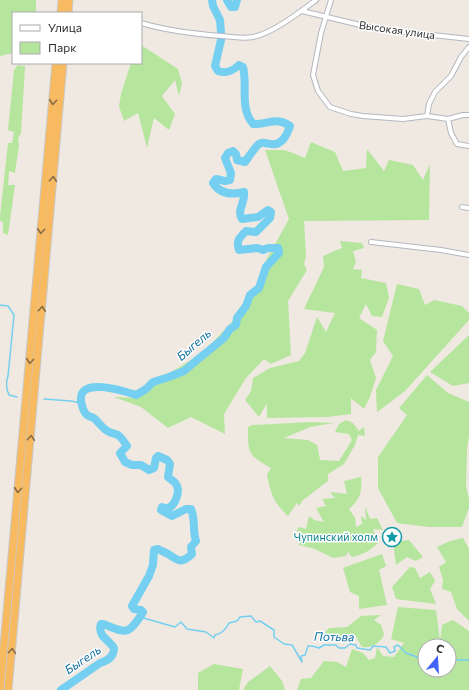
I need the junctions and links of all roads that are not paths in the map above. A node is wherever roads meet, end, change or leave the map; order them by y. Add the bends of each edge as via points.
1 (62, 0) edge
2 (69, 0) edge
3 (316, 0) edge
4 (331, 0) edge
5 (302, 11) junction
6 (61, 12) edge
7 (68, 12) edge
8 (326, 17) junction
9 (142, 24) edge
10 (469, 39) edge
11 (469, 47) edge
12 (56, 64) edge
13 (63, 64) edge
14 (469, 115) edge
15 (428, 116) junction
16 (448, 119) junction
17 (469, 146) edge
18 (462, 207) dead end
19 (469, 208) edge
20 (372, 242) dead end
21 (469, 255) edge
22 (0, 690) edge
23 (8, 690) edge

1 - 6 highway
2 - 7 highway
3 - 5 street
4 - 8 street
5 - 8 street, Высокая улица
5 - 9 street via 252,38 189,34
8 - 10 street, Высокая улица via 377,29
8 - 15 street via 313,75 318,90 330,106 363,116 403,119
11 - 15 street via 451,76 435,92 429,104
12 -> 22 highway
23 -> 13 highway
14 - 16 street
15 - 16 street
16 - 17 street via 457,144
18 - 19 street
20 - 21 street

